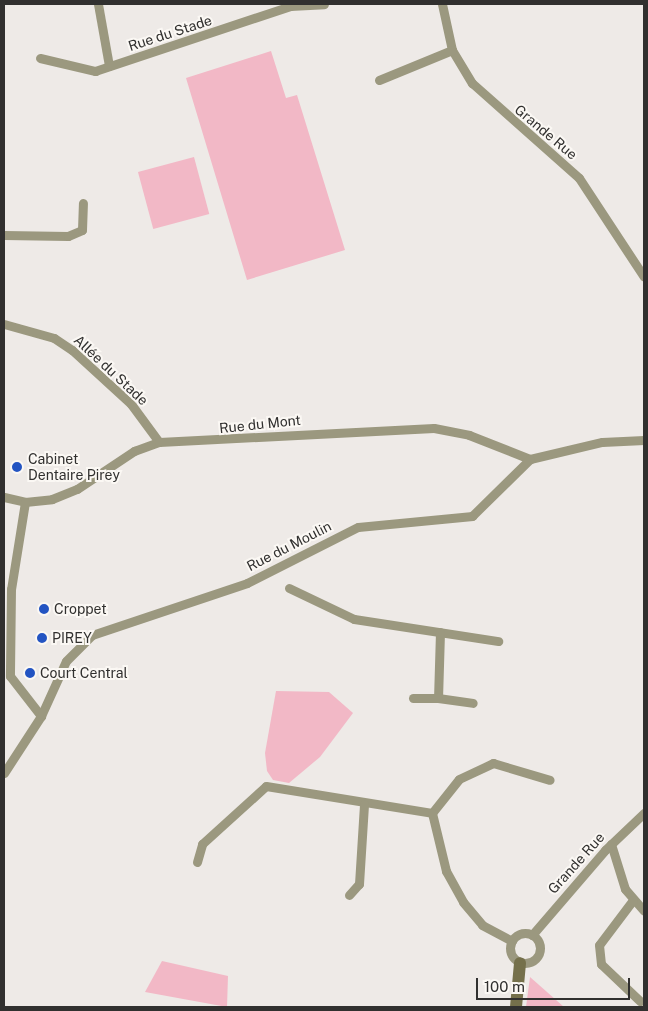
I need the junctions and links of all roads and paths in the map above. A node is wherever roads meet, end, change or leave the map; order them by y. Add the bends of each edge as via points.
1 (98, 4) edge
2 (324, 4) edge
3 (442, 4) edge
4 (452, 50) junction
5 (40, 58) dead end
6 (109, 66) junction
7 (379, 80) dead end
8 (83, 203) dead end
9 (4, 235) edge
10 (644, 277) edge
11 (4, 324) edge
12 (644, 440) edge
13 (159, 442) junction
14 (530, 459) junction
15 (4, 497) edge
16 (26, 502) junction
17 (289, 588) dead end
18 (440, 632) junction
19 (498, 640) dead end
20 (414, 698) dead end
21 (438, 698) junction
22 (473, 703) dead end
23 (42, 716) junction
24 (4, 773) edge
25 (550, 780) dead end
26 (364, 804) junction
27 (432, 813) junction
28 (644, 813) edge
29 (611, 844) junction
30 (197, 862) dead end
31 (349, 895) dead end
32 (633, 900) junction
33 (644, 911) edge
34 (532, 935) junction
35 (512, 941) junction
36 (520, 963) junction
37 (640, 1001) dead end
38 (516, 1007) edge

1 - 6 street
2 - 6 street, Rue du Stade via 290,6
3 - 4 street, Grande Rue
4 - 7 street
4 - 10 street, Grande Rue via 472,83 579,178
5 - 6 street, Rue du Stade via 82,70
8 - 9 street via 82,230 68,236
11 - 13 street, Allée du Stade via 54,338 72,350 131,404
12 - 14 street via 602,442
13 - 14 street, Rue du Mont via 434,428 469,435
13 - 16 street, Rue du Mont via 134,451 77,489
14 - 23 street, Rue du Moulin via 472,516 358,527 247,583 92,634 66,661
15 - 16 street, Rue du Mont
16 - 23 street via 11,590 10,676
17 - 18 street via 354,619
18 - 19 street
18 - 21 street
20 - 21 street
21 - 22 street
23 - 24 street, Rue du Moulin
25 - 27 street via 493,763 459,779
26 - 27 street
26 - 30 street via 266,786 202,844
26 - 31 street via 360,884
27 - 35 street via 446,871 463,902 482,925
28 - 29 street, Grande Rue
29 - 32 street
29 - 34 street, Grande Rue
32 - 33 street
32 - 37 street via 599,945 601,964
34 - 35 street via 523,934
34 - 36 street via 540,952 530,963
35 - 36 street via 511,954
36 - 38 street

